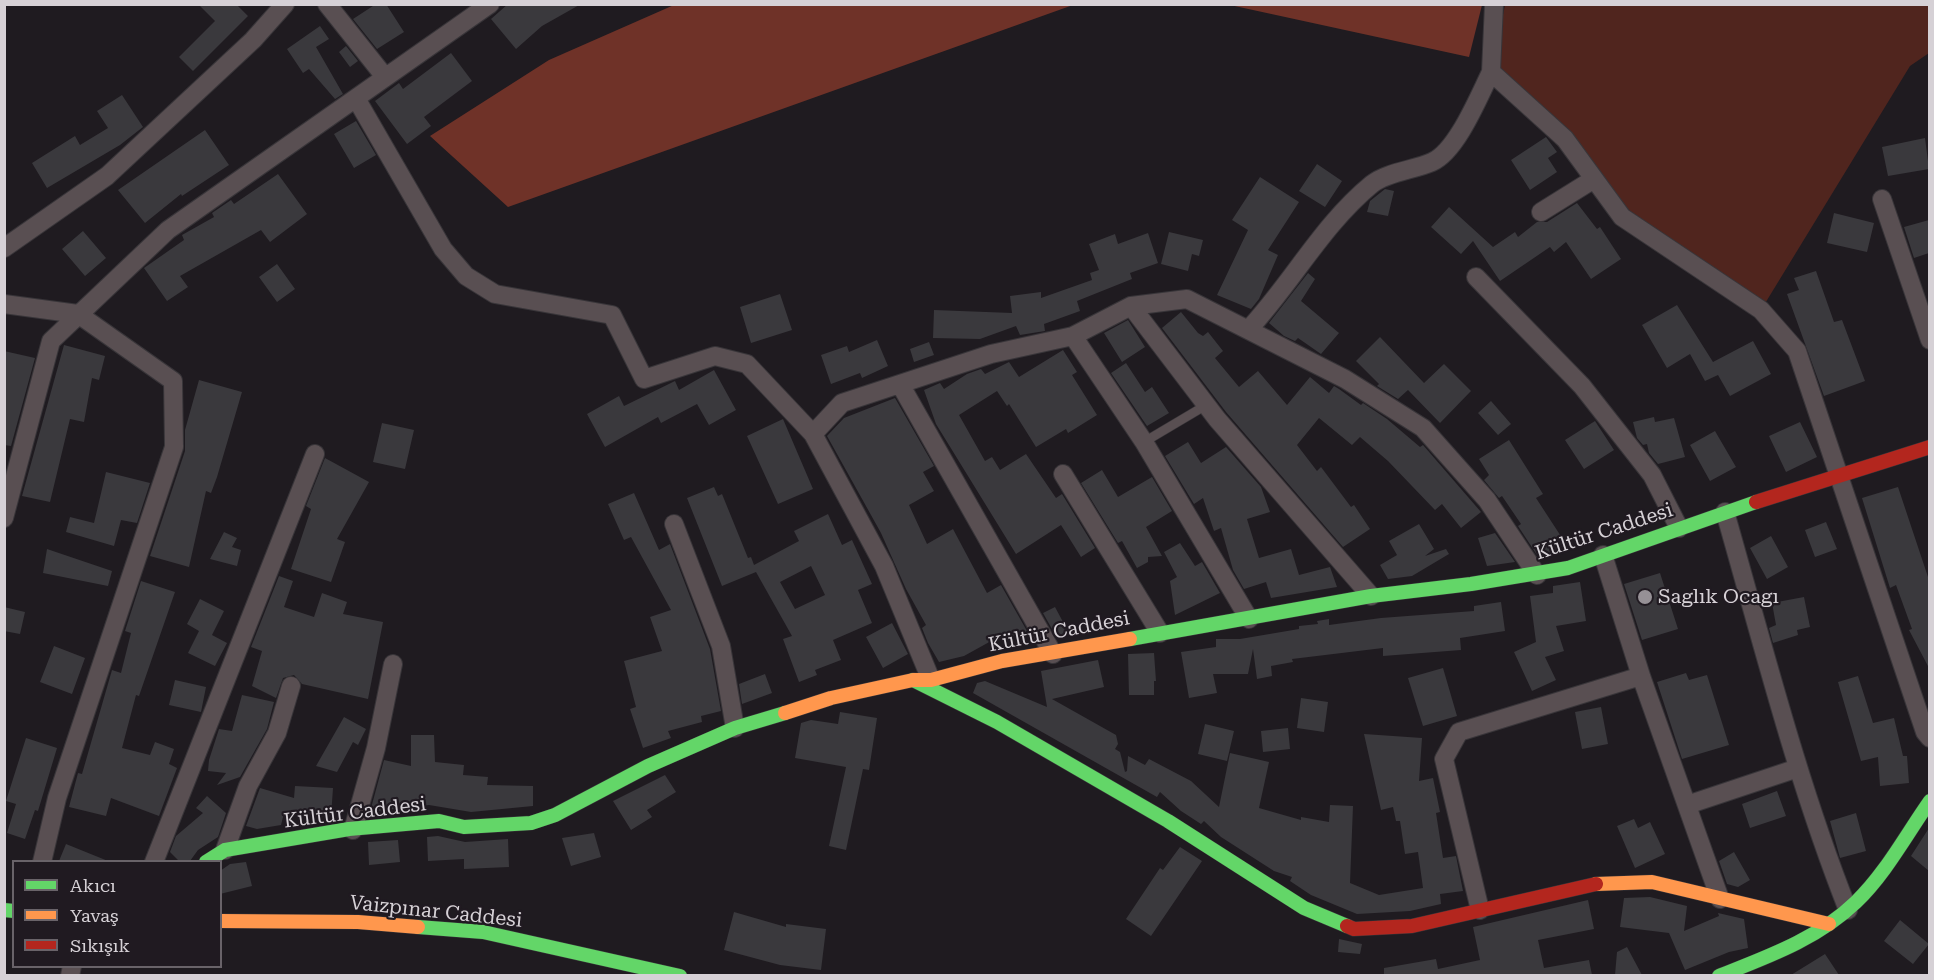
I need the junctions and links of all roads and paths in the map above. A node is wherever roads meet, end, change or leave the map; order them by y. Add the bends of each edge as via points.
1 (285, 4) edge
2 (327, 4) edge
3 (490, 4) edge
4 (1494, 4) edge
5 (1491, 72) junction
6 (386, 77) junction
7 (357, 100) junction
8 (1594, 179) junction
9 (1882, 199) dead end
10 (1541, 212) dead end
11 (4, 248) edge
12 (1476, 277) dead end
13 (4, 304) edge
14 (1131, 306) junction
15 (78, 314) junction
16 (1248, 330) junction
17 (1073, 336) junction
18 (1929, 340) edge
19 (900, 384) junction
20 (1208, 404) junction
21 (813, 434) junction
22 (1144, 442) junction
23 (1929, 447) edge
24 (315, 454) dead end
25 (1063, 474) dead end
26 (1841, 476) junction
27 (1725, 512) junction
28 (4, 518) edge
29 (674, 524) dead end
30 (1679, 528) junction
31 (1604, 555) junction
32 (1537, 575) junction
33 (1371, 596) junction
34 (1249, 619) junction
35 (1160, 633) junction
36 (1053, 654) junction
37 (393, 664) dead end
38 (1641, 676) junction
39 (913, 680) junction
40 (931, 680) junction
41 (291, 686) dead end
42 (735, 728) junction
43 (1929, 738) edge
44 (1798, 768) junction
45 (1929, 801) edge
46 (1687, 805) junction
47 (353, 830) junction
48 (225, 850) junction
49 (42, 860) edge
50 (154, 860) edge
51 (208, 860) edge
52 (1720, 899) junction
53 (1480, 910) junction
54 (1848, 910) junction
55 (222, 921) edge
56 (1829, 924) junction
57 (680, 975) edge
58 (1719, 975) edge

1 - 11 street via 253,40 107,176
2 - 6 street
3 - 6 street
4 - 5 street
5 - 8 street via 1565,139
5 - 16 street via 1464,128 1435,161 1374,182 1322,233 1278,298
6 - 7 street
7 - 15 street via 168,230
7 - 21 street via 443,249 466,276 495,294 612,315 644,379 715,356 747,364
8 - 10 street
8 - 26 street via 1622,217 1761,310 1797,351
9 - 18 street
12 - 30 street via 1582,386 1652,475
13 - 15 street
14 - 16 street via 1187,298
14 - 17 street
14 - 20 street
15 - 28 street via 51,341
15 - 49 street via 173,381 174,447 57,798
16 - 32 street via 1345,379 1423,428 1486,500
17 - 19 street via 991,354
17 - 22 street
19 - 21 street via 842,403
19 - 36 street
20 - 22 lane
20 - 33 street
21 - 40 street via 884,566
22 - 34 street
23 - 26 street, Kültür Caddesi
24 - 50 street
25 - 35 street
26 - 27 street, Kültür Caddesi
26 - 43 street
27 - 30 street, Kültür Caddesi
27 - 44 street
29 - 42 street via 721,646
30 - 31 street, Kültür Caddesi
31 - 32 street, Kültür Caddesi
31 - 38 street
32 - 33 street, Kültür Caddesi
33 - 34 street, Kültür Caddesi
34 - 35 street, Kültür Caddesi
35 - 36 street, Kültür Caddesi
36 - 40 street, Kültür Caddesi via 1002,661
37 - 47 street via 376,748
38 - 46 street
38 - 53 street via 1459,732 1444,759
39 - 40 street, Kültür Caddesi
39 - 42 street, Kültür Caddesi via 831,698
39 - 53 street via 997,722 1168,821 1304,908 1354,929 1412,926
41 - 48 street via 277,733 248,786
42 - 47 street, Kültür Caddesi via 648,765 555,815 531,823 464,827 439,821
44 - 46 street
44 - 54 street
45 - 54 street
46 - 52 street
47 - 48 street, Kültür Caddesi
48 - 51 street, Kültür Caddesi
52 - 53 street via 1652,882 1593,884
52 - 56 street
54 - 56 street
55 - 57 street, Vaizpınar Caddesi via 358,922 483,932
56 - 58 street via 1801,942

